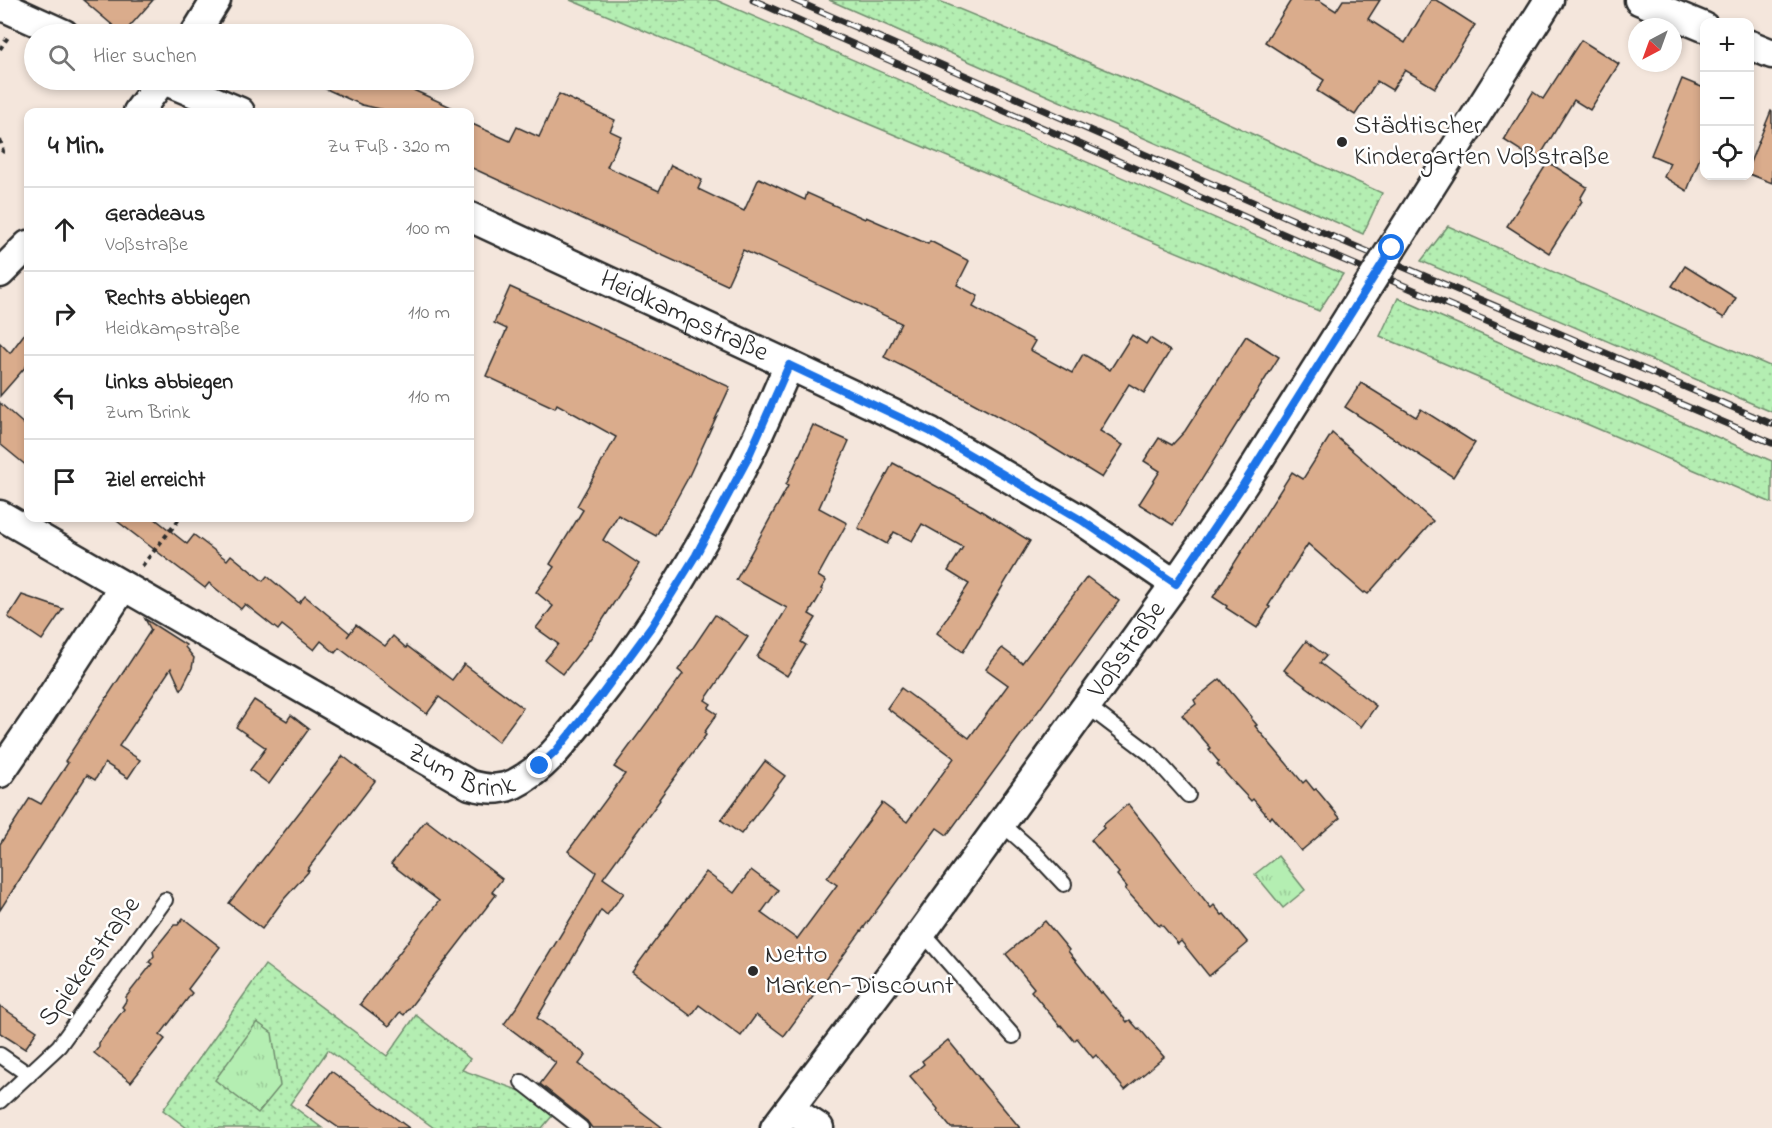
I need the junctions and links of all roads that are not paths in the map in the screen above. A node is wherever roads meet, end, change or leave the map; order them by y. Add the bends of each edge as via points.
1 (216, 0) edge
2 (1549, 0) edge
3 (1639, 0) edge
4 (0, 5) edge
5 (42, 24) edge
6 (201, 24) edge
7 (1700, 25) edge
8 (1754, 47) edge
9 (1772, 54) edge
10 (155, 90) edge
11 (187, 90) edge
12 (141, 108) edge
13 (230, 108) edge
14 (474, 219) edge
15 (24, 249) edge
16 (0, 273) edge
17 (789, 365) junction
18 (0, 515) edge
19 (1176, 584) junction
20 (123, 587) junction
21 (1086, 705) junction
22 (0, 773) edge
23 (1188, 795) dead end
24 (1001, 823) junction
25 (1064, 884) dead end
26 (165, 900) dead end
27 (922, 932) junction
28 (1013, 1036) dead end
29 (0, 1055) edge
30 (29, 1075) junction
31 (522, 1082) dead end
32 (0, 1101) edge
33 (783, 1119) edge
34 (581, 1128) edge
35 (819, 1128) edge

1 - 6 street
2 - 19 street, Voßstraße, bridge via 1243,485
3 - 7 street
4 - 5 street
8 - 9 street
10 - 12 street
11 - 13 street
14 - 17 street, Heidkampstraße
15 - 16 street
17 - 19 street, Heidkampstraße via 931,432 1081,520
17 - 20 street, Zum Brink via 742,469 652,626 555,752 525,778 507,787 470,786
18 - 20 street, Zum Brink
19 - 21 street, Voßstraße
20 - 22 street
21 - 23 lane via 1152,755
21 - 24 street, Voßstraße
24 - 25 lane
24 - 27 street, Voßstraße
26 - 30 lane, Spiekerstraße via 59,1046
27 - 28 lane
27 - 33 street, Voßstraße
29 - 30 lane
30 - 32 lane, Spiekerstraße
31 - 34 lane
33 - 35 street

